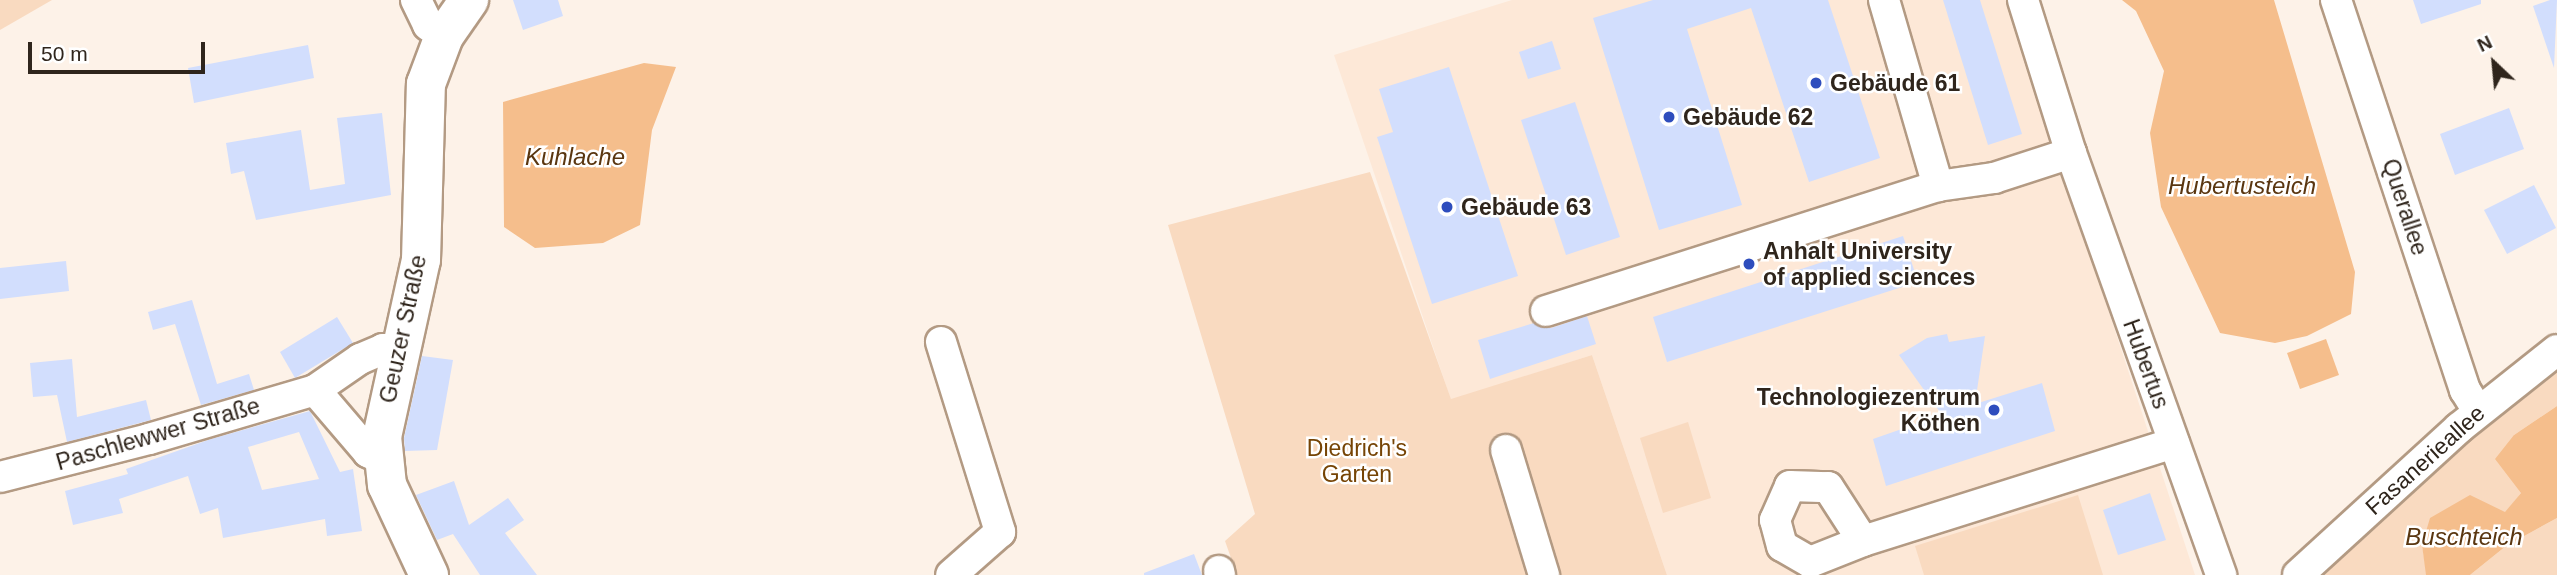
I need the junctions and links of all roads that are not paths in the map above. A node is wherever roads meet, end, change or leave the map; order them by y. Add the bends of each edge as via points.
1 (416, 0) edge
2 (469, 0) edge
3 (1884, 0) edge
4 (2023, 0) edge
5 (2336, 0) edge
6 (444, 36) junction
7 (2071, 153) junction
8 (1938, 186) junction
9 (1546, 311) dead end
10 (941, 342) dead end
11 (402, 349) junction
12 (2557, 350) edge
13 (315, 390) junction
14 (2478, 411) junction
15 (2174, 443) junction
16 (1506, 450) dead end
17 (383, 460) junction
18 (0, 477) edge
19 (1863, 541) dead end
20 (429, 575) edge
21 (951, 575) edge
22 (1544, 575) edge
23 (2221, 575) edge
24 (2298, 575) edge

1 - 6 street via 428,25
2 - 6 main road, Geuzer Straße
3 - 8 street
4 - 7 street, Hubertus
5 - 14 street, Querallee via 2465,390
6 - 11 main road, Geuzer Straße via 426,83 421,260
7 - 8 street via 1994,178
7 - 15 street, Hubertus
8 - 9 street
10 - 21 street via 1000,532
11 - 13 street, Paschlewwer Straße via 383,349 360,359
11 - 17 main road, Geuzer Straße via 384,418
12 - 14 street, Fasanerieallee
13 - 17 street via 368,452
13 - 18 street, Paschlewwer Straße
14 - 24 street, Fasanerieallee
15 - 19 street
15 - 23 street, Hubertus
16 - 22 street
17 - 20 main road, Geuzer Straße via 396,509

